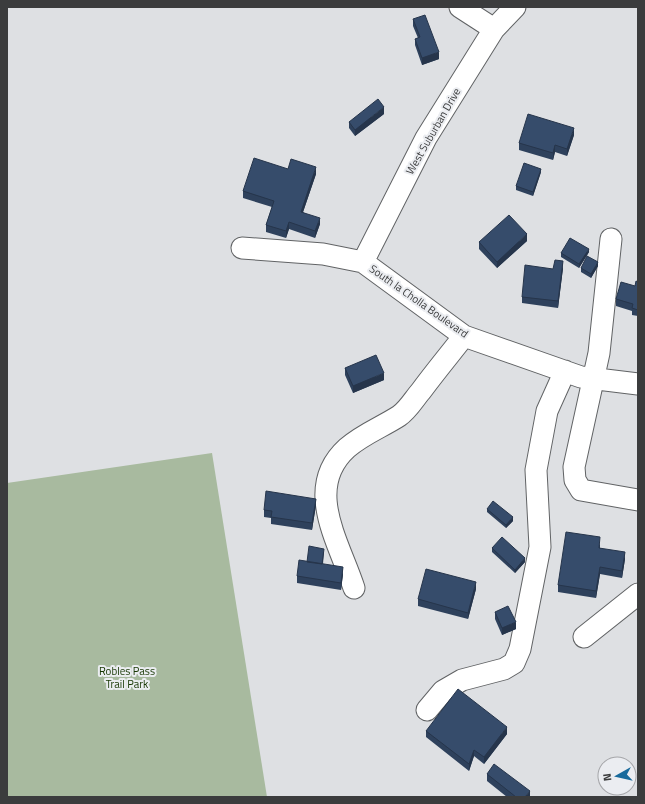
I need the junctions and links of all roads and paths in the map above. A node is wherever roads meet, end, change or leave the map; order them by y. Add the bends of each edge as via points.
1 (460, 7) edge
2 (515, 7) edge
3 (494, 28) junction
4 (611, 239) dead end
5 (242, 248) dead end
6 (363, 262) junction
7 (464, 336) junction
8 (565, 371) junction
9 (595, 379) junction
10 (638, 384) edge
11 (638, 500) edge
12 (354, 588) dead end
13 (638, 594) edge
14 (584, 637) dead end
15 (427, 710) dead end

1 - 3 street
2 - 3 street, West Suburban Drive
3 - 6 street, West Suburban Drive via 426,138
4 - 9 street via 600,353
5 - 6 street, South la Cholla Boulevard via 323,254
6 - 7 street, South la Cholla Boulevard
7 - 8 street, South la Cholla Boulevard
7 - 12 street via 400,416 372,430 348,447 335,460 328,476 325,492 326,509
8 - 9 street, South la Cholla Boulevard
8 - 15 street via 547,411 536,470 540,547 520,649 514,663 504,669 462,680 442,691
9 - 10 street, South la Cholla Boulevard
9 - 11 street via 574,467 576,480 581,490
13 - 14 street

